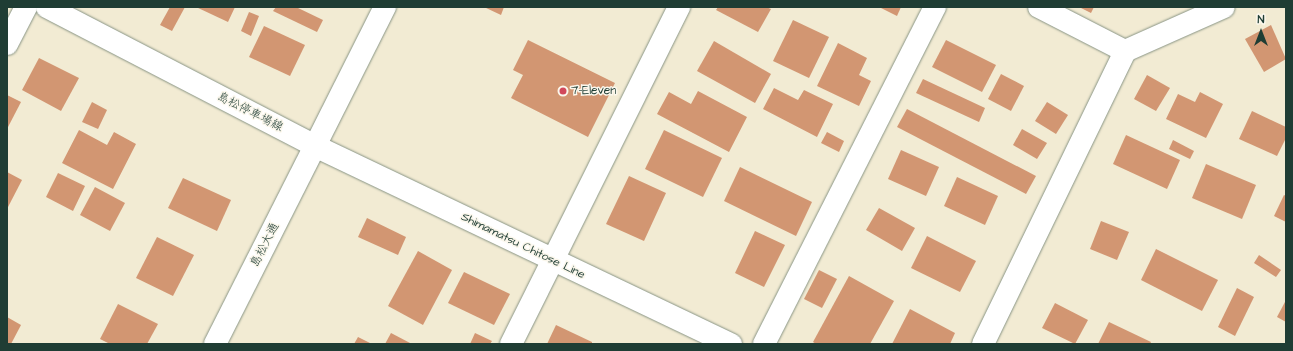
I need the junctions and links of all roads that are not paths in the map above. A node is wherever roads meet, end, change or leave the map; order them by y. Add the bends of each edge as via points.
1 (26, 7) edge
2 (47, 7) edge
3 (385, 7) edge
4 (679, 7) edge
5 (936, 7) edge
6 (1039, 7) edge
7 (1224, 7) edge
8 (7, 44) edge
9 (1125, 51) junction
10 (315, 146) junction
11 (552, 260) junction
12 (215, 344) edge
13 (511, 344) edge
14 (731, 344) edge
15 (764, 344) edge
16 (983, 344) edge

1 - 8 street
2 - 10 street, 島松停車場線
3 - 10 street
4 - 11 street
5 - 15 street
6 - 9 street
7 - 9 street
9 - 16 street
10 - 11 street, Shimamatsu Chitose Line
10 - 12 street, 島松大通
11 - 13 street
11 - 14 street, Shimamatsu Chitose Line

